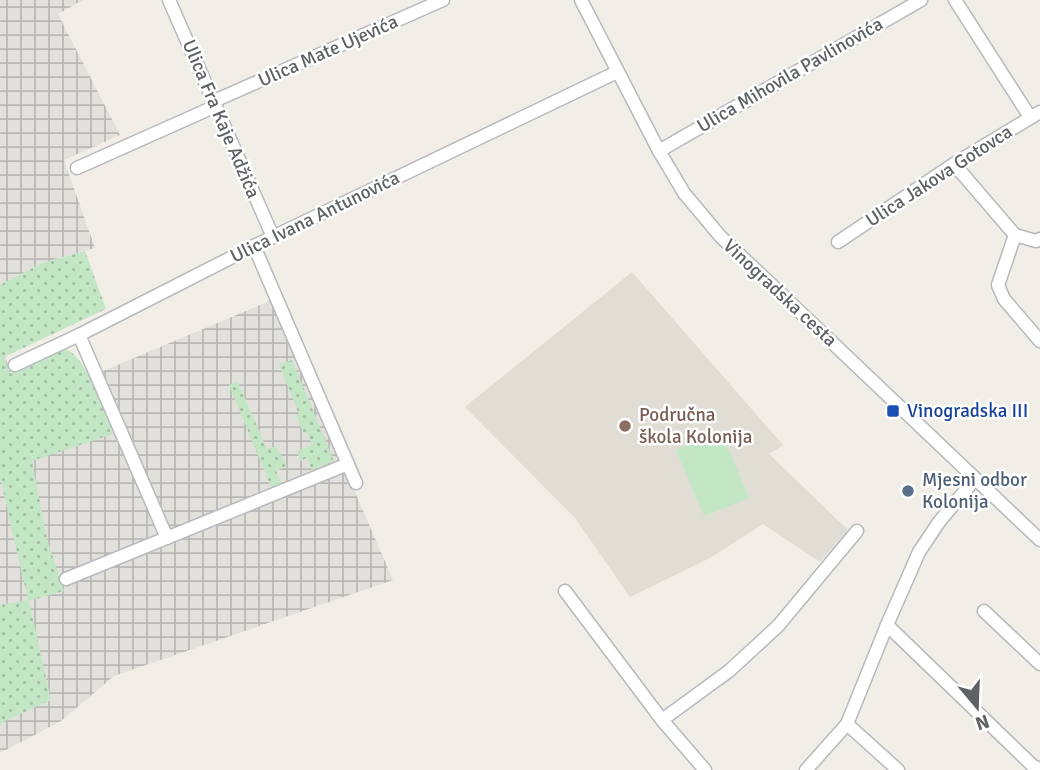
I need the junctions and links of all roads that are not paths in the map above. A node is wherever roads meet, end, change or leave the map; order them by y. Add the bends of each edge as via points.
1 (169, 0) edge
2 (443, 0) edge
3 (581, 0) edge
4 (921, 0) edge
5 (955, 0) edge
6 (617, 72) junction
7 (215, 104) junction
8 (1035, 114) edge
9 (659, 151) junction
10 (954, 164) junction
11 (77, 168) dead end
12 (1015, 235) junction
13 (273, 237) junction
14 (1040, 239) edge
15 (838, 242) dead end
16 (254, 246) junction
17 (79, 335) junction
18 (1040, 341) edge
19 (15, 365) dead end
20 (348, 464) junction
21 (975, 479) junction
22 (356, 483) dead end
23 (857, 531) dead end
24 (167, 538) junction
25 (1040, 540) edge
26 (66, 579) dead end
27 (565, 591) dead end
28 (984, 611) dead end
29 (887, 625) junction
30 (1040, 664) edge
31 (662, 720) junction
32 (847, 724) junction
33 (1040, 769) edge
34 (705, 770) edge
35 (806, 770) edge
36 (898, 770) edge

1 - 7 street, Ulica Fra Kaje Adžića
2 - 7 street, Ulica Mate Ujevića
3 - 6 street, Vinogradska cesta
4 - 9 street, Ulica Mihovila Pavlinovića
5 - 8 street
6 - 9 street, Vinogradska cesta
6 - 13 street, Ulica Ivana Antunovića
7 - 11 street, Ulica Mate Ujevića
7 - 13 street, Ulica Fra Kaje Adžića
8 - 10 street, Ulica Jakova Gotovca
9 - 21 street, Vinogradska cesta via 684,193 720,236
10 - 12 street
10 - 15 street, Ulica Jakova Gotovca
12 - 14 street
12 - 18 street via 998,285 1004,299
13 - 16 street, Ulica Ivana Antunovića
16 - 17 street, Ulica Ivana Antunovića
16 - 20 street
17 - 19 street, Ulica Ivana Antunovića
17 - 24 street
20 - 22 street
20 - 24 street
21 - 25 street, Vinogradska cesta
21 - 29 street via 919,552
23 - 31 street via 778,626 729,671
24 - 26 street
27 - 31 street
28 - 30 street
29 - 32 street
29 - 33 street
31 - 34 street
32 - 35 street
32 - 36 street

